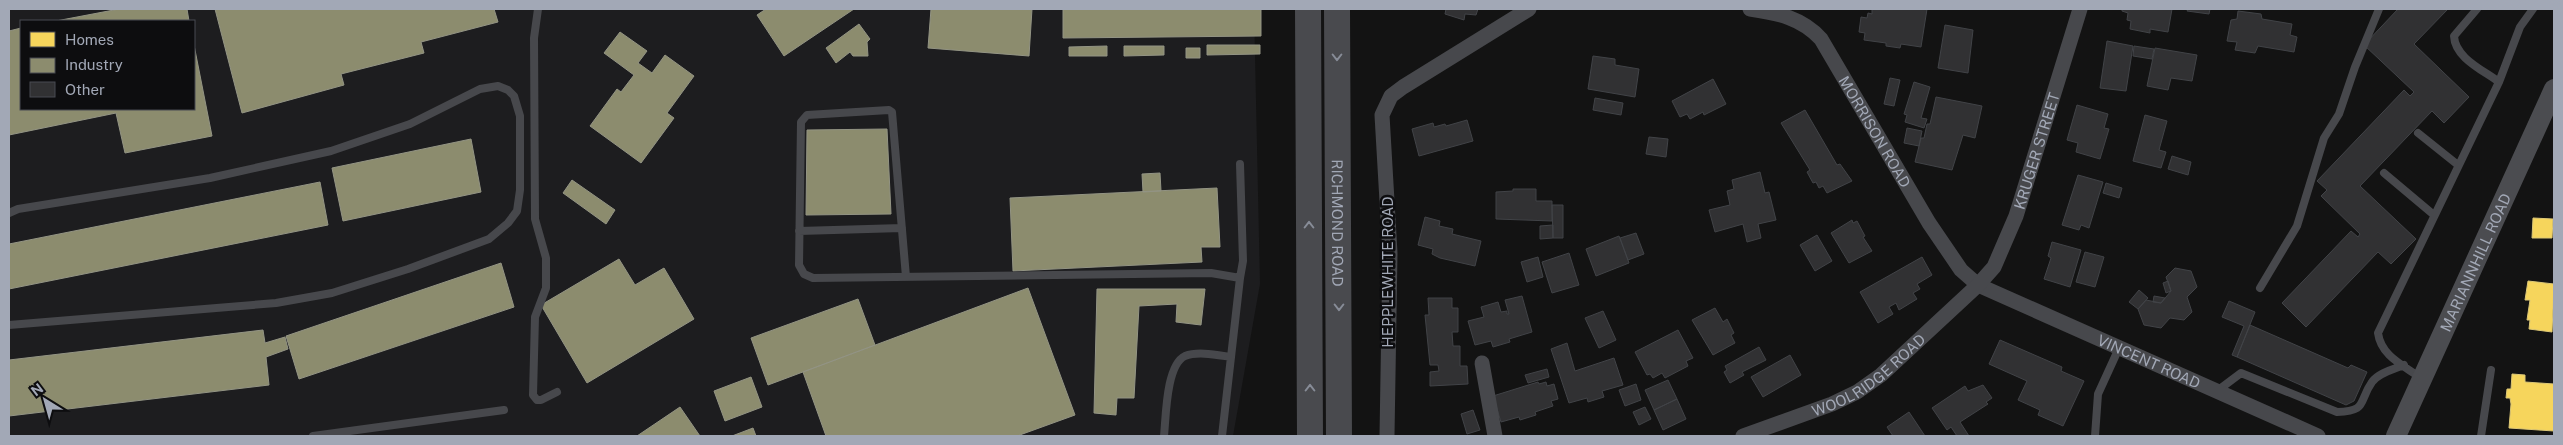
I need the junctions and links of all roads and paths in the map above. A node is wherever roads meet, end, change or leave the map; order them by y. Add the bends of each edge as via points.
1 (538, 9) edge
2 (1308, 9) edge
3 (1337, 9) edge
4 (1529, 9) edge
5 (1750, 9) edge
6 (2080, 9) edge
7 (2379, 9) edge
8 (2478, 9) edge
9 (2533, 9) edge
10 (2499, 82) junction
11 (2554, 89) edge
12 (2418, 133) dead end
13 (1240, 164) dead end
14 (2458, 165) junction
15 (2384, 173) dead end
16 (9, 213) edge
17 (2434, 215) junction
18 (902, 228) junction
19 (799, 231) junction
20 (906, 277) junction
21 (1240, 278) junction
22 (1978, 286) junction
23 (2260, 288) dead end
24 (9, 324) edge
25 (2119, 348) junction
26 (1231, 356) junction
27 (1482, 362) dead end
28 (2404, 366) junction
29 (2491, 370) dead end
30 (2422, 379) junction
31 (557, 392) dead end
32 (2217, 392) junction
33 (504, 410) dead end
34 (313, 436) edge
35 (1164, 436) edge
36 (1222, 436) edge
37 (1310, 436) edge
38 (1340, 436) edge
39 (1387, 436) edge
40 (1495, 436) edge
41 (1742, 436) edge
42 (2095, 436) edge
43 (2318, 436) edge
44 (2396, 436) edge
45 (2481, 436) edge

1 - 31 lane via 534,38 536,219 546,258 546,288 535,317 533,395 541,400
37 -> 2 highway, RICHMOND ROAD
3 -> 38 highway, RICHMOND ROAD
4 - 39 street, HEPPLEWHITE ROAD via 1403,87 1386,104 1382,115 1390,253
5 - 22 street, MORRISON ROAD via 1792,17 1810,27 1821,39 1929,223 1961,270
6 - 22 street, KRUGER STREET via 2016,216 2002,252
7 - 23 lane via 2339,114 2324,138 2297,226
8 - 10 lane via 2454,36 2454,45 2459,53
9 - 10 lane via 2520,27
10 - 14 lane
11 - 30 street, MARIANNHILL ROAD
12 - 14 lane
13 - 21 lane via 1243,261
14 - 17 lane
15 - 17 lane
16 - 24 lane via 210,178 331,150 410,124 480,89 498,86 508,90 514,96 520,116 517,211 489,240 332,293 285,301
17 - 28 lane via 2378,333 2385,353
18 - 19 lane
18 - 19 lane via 894,116 889,110 807,115 803,118
18 - 20 lane
19 - 20 lane via 799,265 804,274 813,278
20 - 21 lane via 1211,274
21 - 26 lane
22 - 25 street, VINCENT ROAD
22 - 41 street, WOOLRIDGE ROAD via 1881,375 1857,392
25 - 32 street, VINCENT ROAD
25 - 42 lane via 2098,394
26 - 35 lane via 1198,354 1180,359 1172,370
26 - 36 lane
27 - 40 street
28 - 30 lane
28 - 32 lane via 2381,374 2372,382 2360,407 2351,412 2337,412 2241,373
29 - 45 lane
30 - 44 street, MARIANNHILL ROAD
32 - 43 street, VINCENT ROAD
33 - 34 lane

